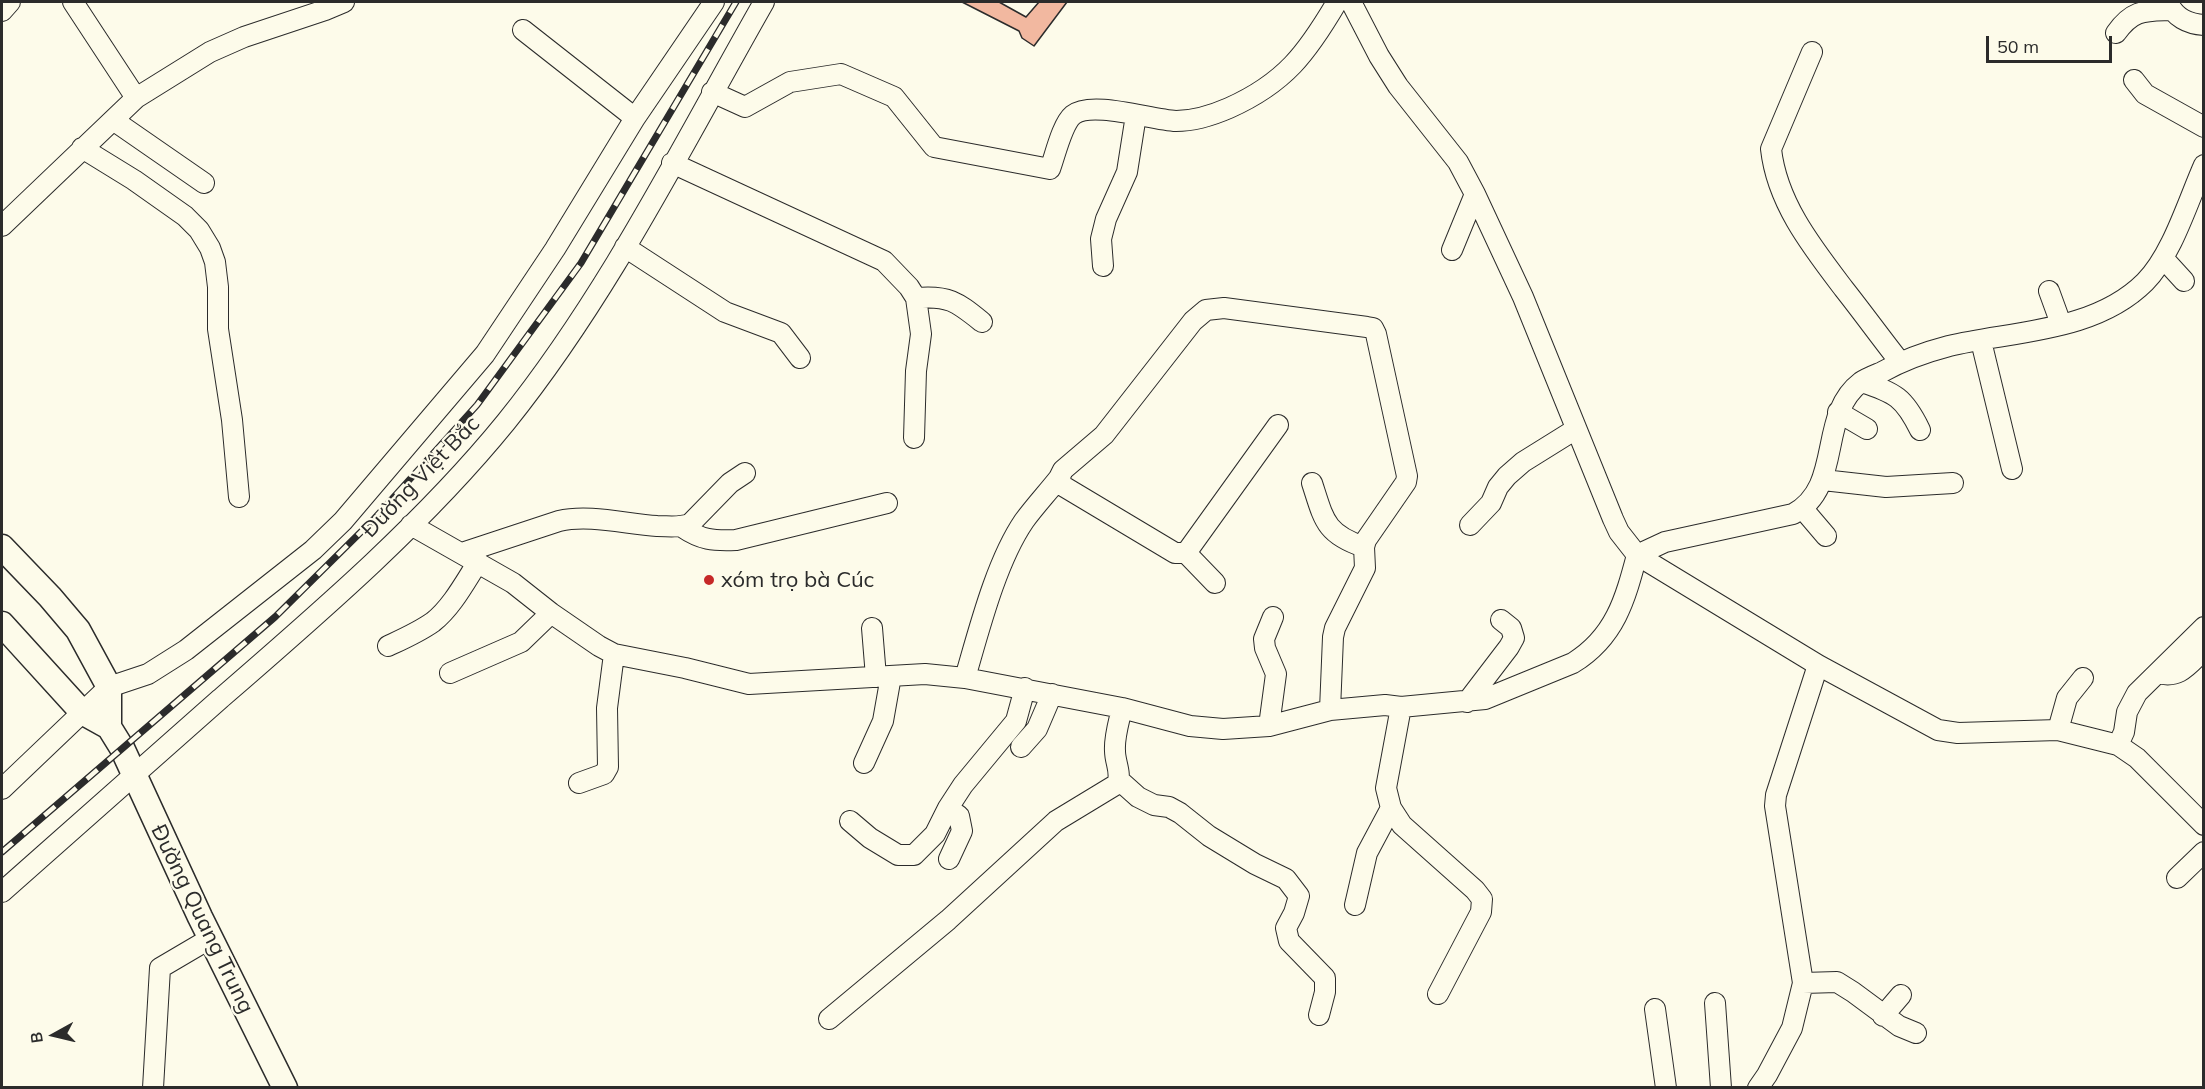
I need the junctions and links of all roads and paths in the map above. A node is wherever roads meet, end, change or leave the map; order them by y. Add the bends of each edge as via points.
1 (10, 2) edge
2 (73, 2) edge
3 (344, 2) edge
4 (714, 2) edge
5 (764, 2) edge
6 (1337, 2) edge
7 (1351, 2) edge
8 (2170, 6) edge
9 (2, 11) edge
10 (2204, 25) edge
11 (523, 30) dead end
12 (2116, 33) dead end
13 (1812, 52) dead end
14 (2134, 80) dead end
15 (712, 92) junction
16 (136, 98) junction
17 (1136, 115) junction
18 (635, 118) junction
19 (113, 120) junction
20 (2204, 127) edge
21 (82, 148) junction
22 (672, 163) junction
23 (2204, 165) edge
24 (204, 183) dead end
25 (1475, 194) junction
26 (2, 226) edge
27 (625, 247) junction
28 (1452, 250) dead end
29 (2163, 258) junction
30 (1103, 266) dead end
31 (2184, 281) dead end
32 (2049, 291) dead end
33 (916, 298) junction
34 (982, 322) dead end
35 (2061, 324) junction
36 (1981, 340) junction
37 (800, 358) dead end
38 (1900, 362) junction
39 (1862, 382) junction
40 (1838, 412) junction
41 (1278, 425) dead end
42 (1576, 429) junction
43 (1868, 429) dead end
44 (1920, 430) dead end
45 (914, 438) dead end
46 (2012, 469) dead end
47 (745, 473) dead end
48 (1059, 478) junction
49 (1823, 480) junction
50 (1312, 483) dead end
51 (1953, 483) dead end
52 (239, 497) dead end
53 (887, 503) dead end
54 (1803, 509) junction
55 (411, 525) junction
56 (1470, 525) dead end
57 (682, 527) junction
58 (1826, 536) dead end
59 (2, 547) edge
60 (1364, 548) junction
61 (1186, 553) junction
62 (1637, 555) junction
63 (470, 558) junction
64 (1215, 583) dead end
65 (551, 613) junction
66 (1273, 617) dead end
67 (1501, 620) dead end
68 (2, 624) edge
69 (2204, 627) edge
70 (872, 628) dead end
71 (388, 646) dead end
72 (2204, 650) edge
73 (614, 654) junction
74 (1818, 665) junction
75 (450, 673) dead end
76 (2158, 673) junction
77 (883, 677) junction
78 (965, 678) junction
79 (2082, 678) dead end
80 (109, 687) junction
81 (1025, 688) junction
82 (1052, 694) junction
83 (1467, 702) junction
84 (1401, 707) junction
85 (1122, 708) junction
86 (1330, 710) junction
87 (82, 712) junction
88 (1269, 726) junction
89 (109, 727) junction
90 (2058, 730) junction
91 (2118, 745) junction
92 (1022, 747) dead end
93 (864, 763) dead end
94 (134, 777) junction
95 (1119, 780) junction
96 (579, 783) dead end
97 (2, 789) edge
98 (948, 808) junction
99 (1391, 808) junction
100 (850, 821) dead end
101 (2203, 824) edge
102 (2204, 852) edge
103 (949, 859) dead end
104 (2177, 878) dead end
105 (2, 892) edge
106 (1355, 904) dead end
107 (211, 938) junction
108 (1803, 983) junction
109 (1438, 994) dead end
110 (1901, 995) dead end
111 (1715, 1003) dead end
112 (1655, 1009) dead end
113 (1319, 1015) dead end
114 (1883, 1016) junction
115 (829, 1019) dead end
116 (1916, 1033) dead end
117 (153, 1088) edge
118 (285, 1088) edge
119 (1666, 1088) edge
120 (1721, 1088) edge
121 (1758, 1088) edge

1 - 9 street
2 - 16 street
3 - 16 street via 210,52
4 - 18 street
5 - 15 street, Đường Việt Bắc
6 - 17 street via 1316,37 1288,70 1255,96 1215,114 1177,121
7 - 25 street via 1398,86 1458,162
8 - 10 street via 2189,24
8 - 12 street via 2142,11 2125,21
11 - 18 street
13 - 38 street via 1771,148 1773,164 1785,201 1808,242
14 - 20 street via 2145,94
15 - 17 street via 745,107 790,82 841,74 894,97 934,147 1050,169 1074,114 1109,110
15 - 22 street, Đường Việt Bắc
16 - 19 street
17 - 30 street via 1127,172 1101,239
18 - 80 street via 485,354 343,521 313,550 186,650 148,674
19 - 21 street
19 - 24 street
21 - 26 street
21 - 52 street via 185,216 210,248 218,287 218,329
22 - 27 street, Đường Việt Bắc
22 - 33 street via 884,261
23 - 29 street
25 - 28 street
25 - 42 street via 1523,297
27 - 37 street via 725,312 781,333
27 - 55 street, Đường Việt Bắc via 505,423
29 - 31 street
29 - 35 street via 2145,282 2120,303
32 - 35 street
33 - 34 street via 937,296 959,304
33 - 45 street via 921,334
35 - 36 street
36 - 38 street
36 - 46 street
38 - 39 street
39 - 40 street via 1844,399
39 - 44 street via 1888,391 1910,408
40 - 43 street
40 - 49 street
41 - 61 street
42 - 56 street via 1522,462
42 - 62 street via 1619,532
47 - 57 street
48 - 60 street via 1063,470 1104,435 1192,321 1206,310 1224,308 1372,328 1407,476 1404,487
48 - 61 street via 1063,486 1175,553
48 - 78 street via 1024,522 1010,547 981,622
49 - 51 street via 1886,488
49 - 54 street
50 - 60 street via 1329,528 1345,541
53 - 57 street via 736,540 697,537
54 - 58 street
54 - 62 street via 1665,542
55 - 63 street
55 - 94 street, Đường Việt Bắc via 338,596
57 - 63 street via 576,517
59 - 80 main road via 78,630
60 - 86 street via 1365,568 1333,637
61 - 64 street
62 - 74 street
62 - 83 street via 1624,601 1608,631 1587,655 1496,694
63 - 65 street via 513,583
63 - 71 street via 446,609 435,621
65 - 73 street
65 - 75 street via 521,642
66 - 88 street via 1264,639 1276,674
67 - 83 street via 1511,628 1514,638
68 - 87 main road
69 - 76 street
70 - 77 street
72 - 76 street via 2181,672 2169,676
73 - 77 street via 749,684
73 - 96 street via 607,708 608,767 604,774
74 - 90 street via 1938,730
74 - 108 street via 1775,806
76 - 91 street via 2132,702
77 - 78 street via 925,674
77 - 93 street via 884,721
78 - 81 street
79 - 90 street via 2067,698
80 - 87 street
80 - 89 main road
81 - 82 street
81 - 98 street via 1016,721
82 - 85 street
82 - 92 street via 1037,729
83 - 84 street
84 - 86 street
84 - 99 street via 1386,788
85 - 88 street via 1190,726
85 - 95 street via 1115,739
86 - 88 street
87 - 89 main road
87 - 97 street
89 - 94 main road, Đường Quang Trung
90 - 91 street
91 - 101 street via 2137,758
94 - 105 street, Đường Việt Bắc
94 - 107 main road, Đường Quang Trung
95 - 113 street via 1138,797 1180,813 1209,836 1286,879 1299,896 1286,928 1289,941 1325,978
95 - 115 street via 1056,821 948,920
98 - 100 street via 935,834 914,855 898,855
98 - 103 street via 959,816 962,831
99 - 106 street via 1367,853
99 - 109 street via 1402,825 1482,899 1481,912
102 - 104 street
107 - 117 street via 160,968
107 - 118 main road, Đường Quang Trung
108 - 114 street via 1837,982
108 - 121 street via 1792,1028
110 - 114 street
111 - 120 street
112 - 119 street
114 - 116 street

